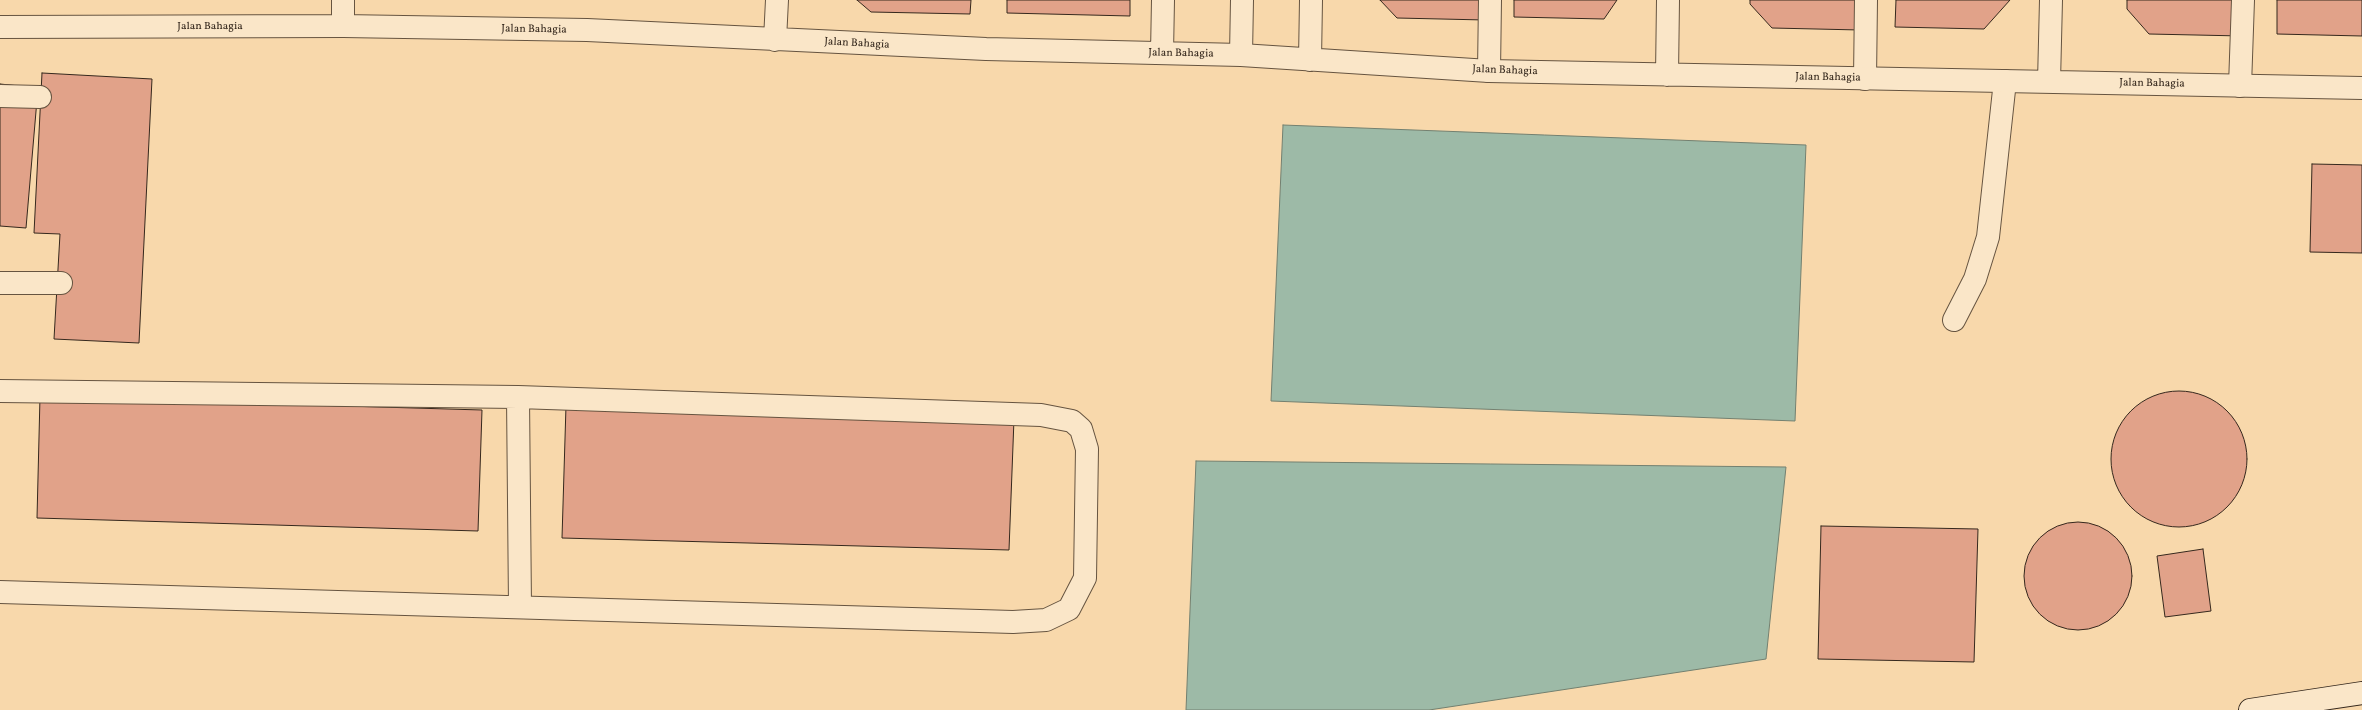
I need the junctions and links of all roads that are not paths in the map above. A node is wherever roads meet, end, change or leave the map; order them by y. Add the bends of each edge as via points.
1 (343, 0) edge
2 (776, 0) edge
3 (1163, 0) edge
4 (1242, 0) edge
5 (1311, 0) edge
6 (1490, 0) edge
7 (1668, 0) edge
8 (1866, 0) edge
9 (2051, 0) edge
10 (2243, 0) edge
11 (343, 26) junction
12 (0, 27) edge
13 (775, 40) junction
14 (1162, 53) junction
15 (1241, 55) junction
16 (1310, 60) junction
17 (1489, 71) junction
18 (1667, 75) junction
19 (1865, 78) junction
20 (2005, 81) junction
21 (2049, 82) junction
22 (2240, 86) junction
23 (2362, 88) edge
24 (0, 96) edge
25 (40, 97) dead end
26 (0, 283) edge
27 (61, 283) dead end
28 (1954, 320) dead end
29 (0, 391) edge
30 (518, 397) junction
31 (0, 592) edge
32 (520, 607) junction
33 (2362, 693) edge
34 (2250, 710) edge

1 - 11 street
2 - 13 street
3 - 14 street
4 - 15 street
5 - 16 street
6 - 17 street
7 - 18 street
8 - 19 street
9 - 21 street
10 - 22 street
11 - 12 street, Jalan Bahagia
11 - 13 street, Jalan Bahagia via 587,30
13 - 14 street, Jalan Bahagia
14 - 15 street, Jalan Bahagia
15 - 16 street, Jalan Bahagia
16 - 17 street, Jalan Bahagia
17 - 18 street, Jalan Bahagia
18 - 19 street, Jalan Bahagia
19 - 20 street, Jalan Bahagia
20 - 21 street, Jalan Bahagia
20 - 28 street via 1988,237 1975,279
21 - 22 street, Jalan Bahagia
22 - 23 street, Jalan Bahagia
24 - 25 street
26 - 27 street
29 - 30 street
30 - 32 street
30 - 32 street via 1041,415 1072,421 1081,429 1087,449 1084,578 1069,609 1046,620 1013,622
31 - 32 street
33 - 34 street

